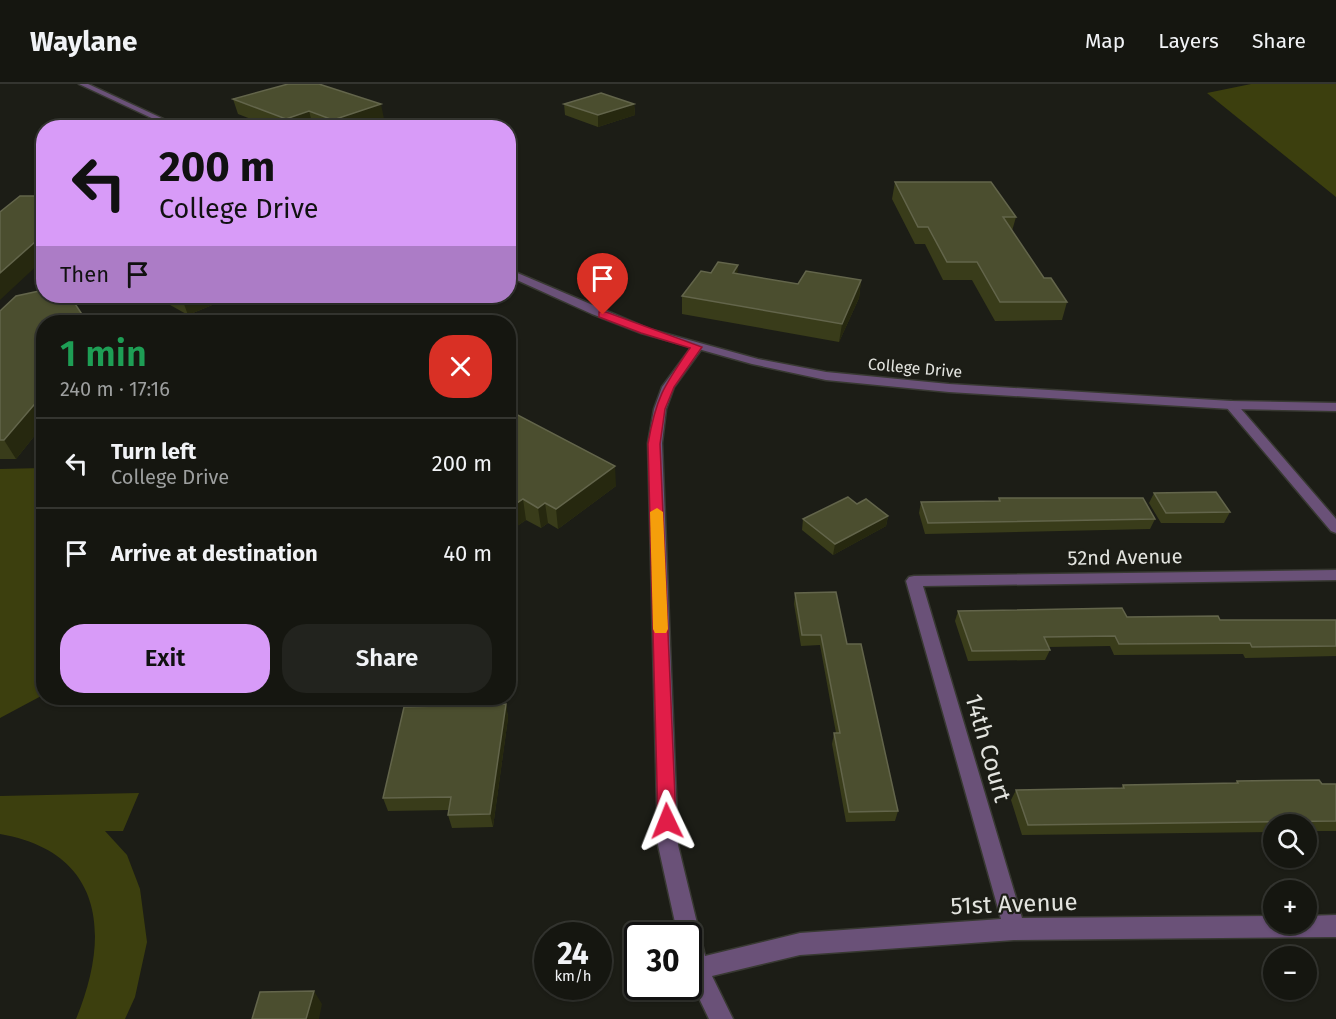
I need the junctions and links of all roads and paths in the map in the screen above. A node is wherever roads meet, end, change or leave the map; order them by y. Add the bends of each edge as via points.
1 (82, 84) edge
2 (162, 120) edge
3 (516, 276) edge
4 (696, 347) junction
5 (1231, 405) junction
6 (1336, 407) edge
7 (1336, 528) edge
8 (1336, 575) edge
9 (914, 581) joint
10 (686, 922) edge
11 (1336, 926) edge
12 (1014, 929) junction
13 (702, 968) edge
14 (702, 979) edge
15 (721, 1019) edge

1 - 2 street
3 - 4 street, College Drive via 596,312
4 - 5 street, College Drive via 826,376 933,387
4 - 10 street via 668,387 654,444 668,845
5 - 6 street, College Drive
5 - 7 street
8 - 9 street, 52nd Avenue
9 - 12 street, 14th Court
11 - 12 street, 51st Avenue
12 - 13 street, 51st Avenue via 800,944
14 - 15 street

